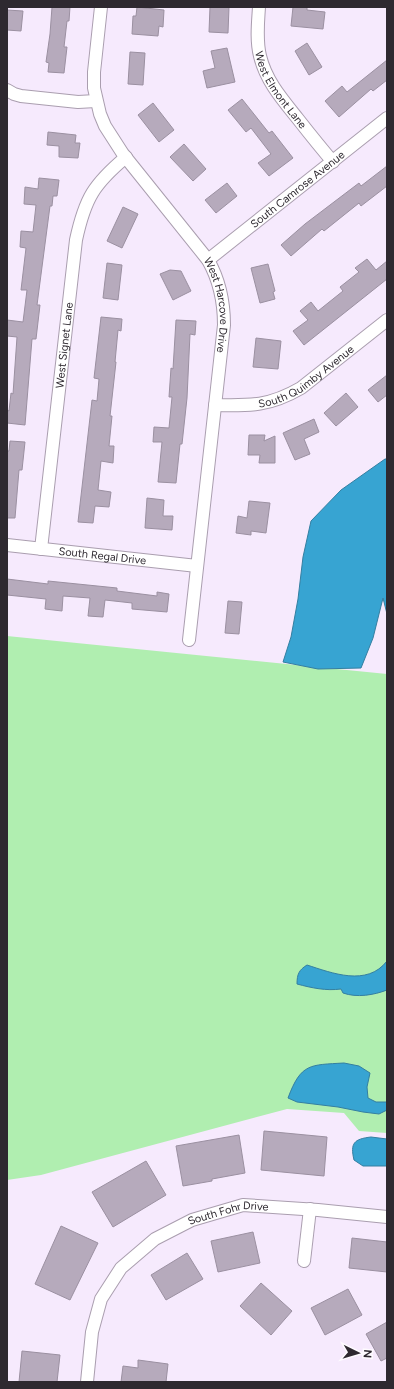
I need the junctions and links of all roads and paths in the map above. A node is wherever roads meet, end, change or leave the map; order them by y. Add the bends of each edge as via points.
1 (101, 7) edge
2 (259, 7) edge
3 (7, 90) edge
4 (96, 101) junction
5 (387, 118) edge
6 (126, 157) junction
7 (333, 162) junction
8 (208, 260) junction
9 (387, 320) edge
10 (215, 405) junction
11 (7, 545) edge
12 (41, 549) junction
13 (197, 566) junction
14 (189, 640) dead end
15 (310, 1209) junction
16 (387, 1217) edge
17 (304, 1261) dead end
18 (87, 1382) edge

1 - 4 street, West Harcove Drive via 94,72
2 - 7 street, West Elmont Lane via 258,44 265,72 274,88
3 - 4 street via 21,96 78,102
4 - 6 street, West Harcove Drive via 105,126
5 - 7 street, South Camrose Avenue
6 - 8 street, West Harcove Drive
6 - 12 street, West Signet Lane via 108,173 91,194 77,232
7 - 8 street, South Camrose Avenue
8 - 10 street, West Harcove Drive via 216,274 224,306
9 - 10 street, South Quimby Avenue via 301,388 285,397 265,404
10 - 13 street, West Harcove Drive
11 - 12 street, South Regal Drive
12 - 13 street, South Regal Drive
13 - 14 street, West Harcove Drive
15 - 16 street, South Fohr Drive
15 - 17 street
15 - 18 street, South Fohr Drive via 243,1204 192,1220 155,1239 120,1268 101,1299 92,1332

